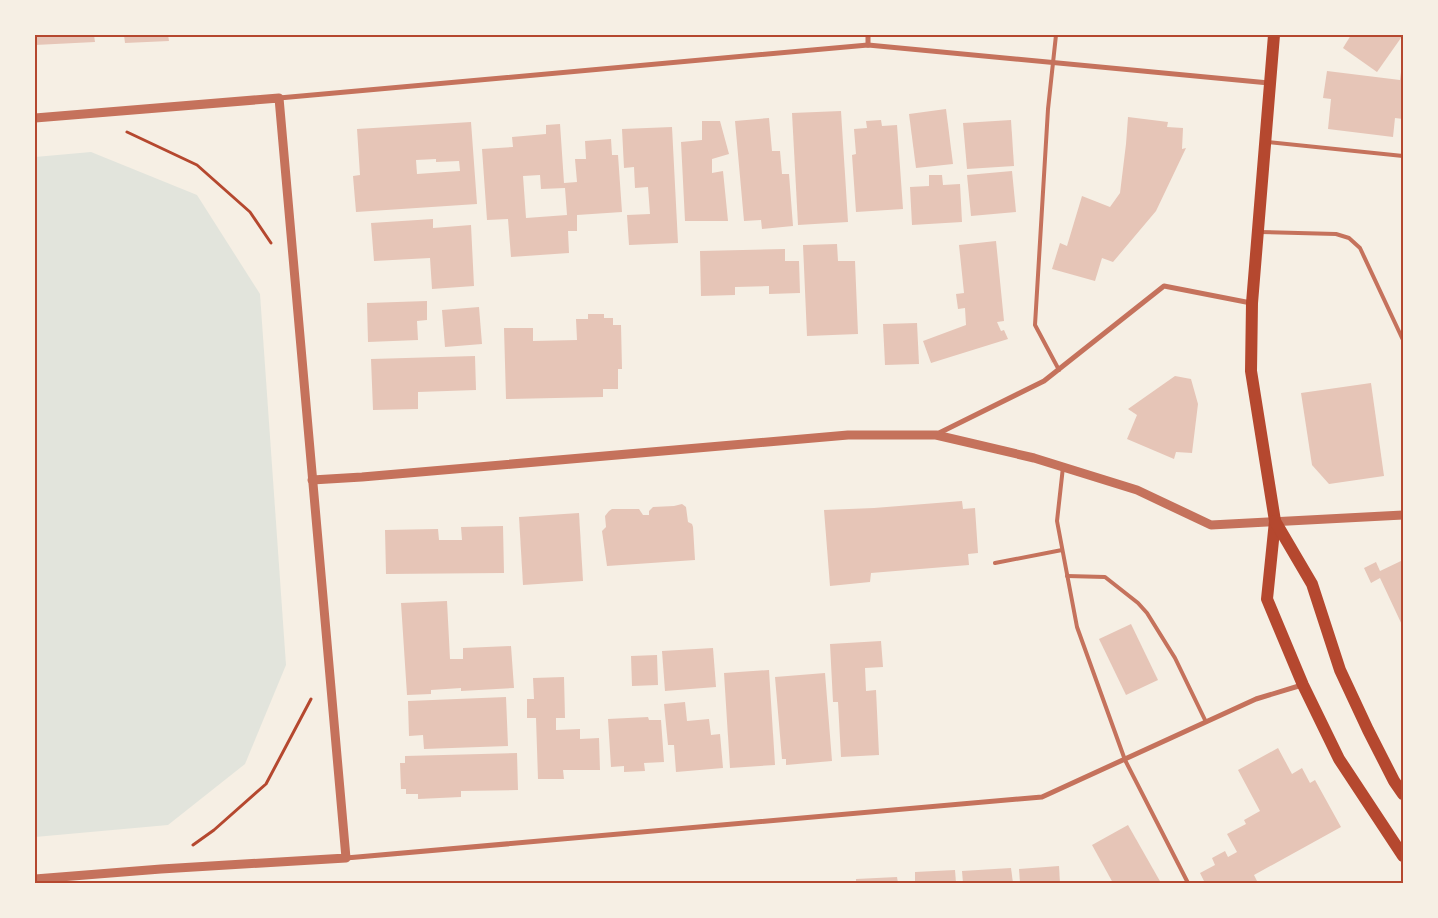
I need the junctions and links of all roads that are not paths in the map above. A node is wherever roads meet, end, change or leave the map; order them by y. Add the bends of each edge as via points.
1 (868, 35) edge
2 (1056, 35) edge
3 (1274, 35) edge
4 (868, 45) junction
5 (1053, 63) junction
6 (1269, 83) junction
7 (279, 98) junction
8 (35, 118) edge
9 (1264, 142) junction
10 (1403, 156) edge
11 (1257, 232) junction
12 (1252, 303) junction
13 (1403, 340) edge
14 (1059, 370) junction
15 (936, 435) junction
16 (1064, 467) junction
17 (312, 480) junction
18 (1403, 515) edge
19 (1275, 521) junction
20 (1062, 550) junction
21 (995, 563) dead end
22 (1067, 576) junction
23 (1303, 685) junction
24 (1206, 722) junction
25 (1125, 760) junction
26 (1403, 794) edge
27 (1403, 856) edge
28 (346, 858) junction
29 (35, 879) edge
30 (1188, 883) edge

1 - 4 street
2 - 5 lane
3 - 6 main road
4 - 5 street
4 - 7 street
5 - 6 street
5 - 14 lane via 1036,324
6 - 9 main road
7 - 8 street
7 - 17 street
9 - 10 lane
9 - 11 main road
11 - 12 main road
11 - 13 lane via 1336,234 1349,238 1360,248
12 - 14 street via 1164,286
12 - 19 main road via 1251,371
14 - 15 street via 1044,381
15 - 16 street
15 - 17 street via 848,434
16 - 19 street via 1137,490 1211,525
16 - 20 lane via 1057,521
17 - 28 street
18 - 19 street
19 - 23 main road via 1267,600
19 - 26 main road via 1312,584 1340,670
20 - 21 lane
20 - 22 lane
22 - 24 lane via 1104,577 1148,613 1175,658
22 - 25 lane via 1077,627
23 - 24 street via 1256,699
23 - 27 main road via 1339,759
24 - 25 street
25 - 28 street via 1042,797
25 - 30 lane
28 - 29 street

